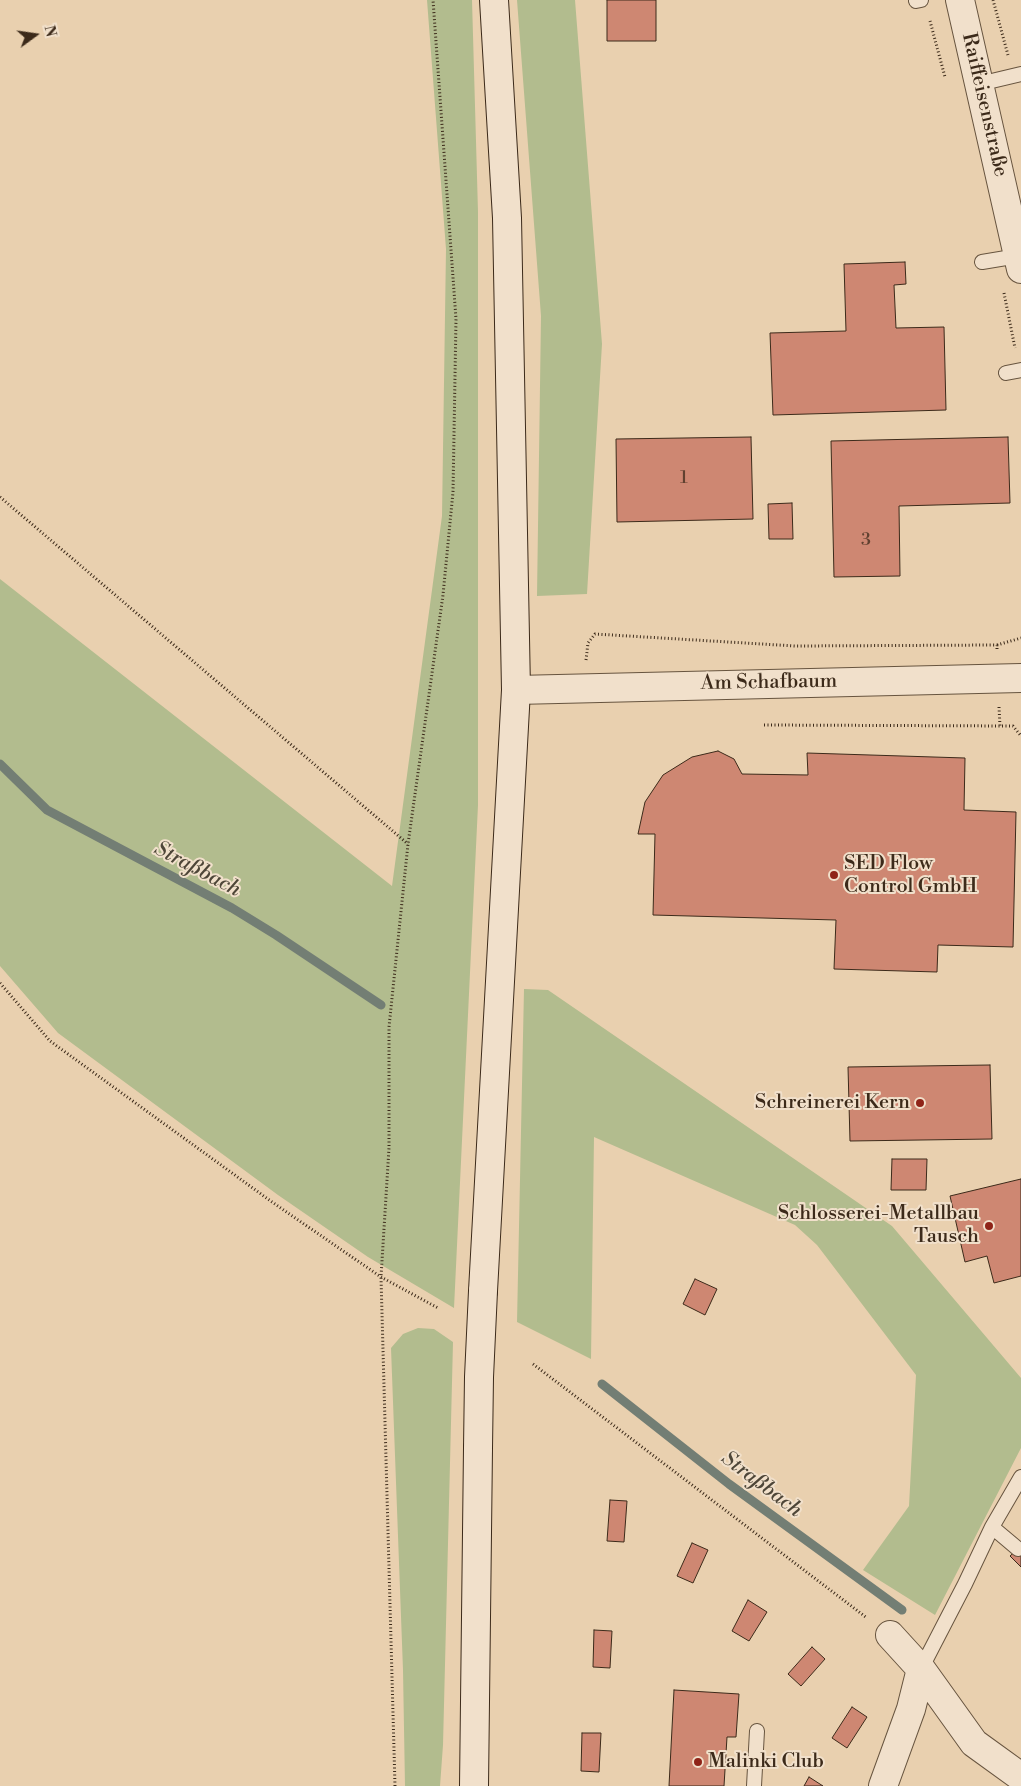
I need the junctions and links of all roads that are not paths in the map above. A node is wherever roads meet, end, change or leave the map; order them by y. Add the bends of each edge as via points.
1 (494, 0) edge
2 (960, 0) edge
3 (1021, 74) edge
4 (979, 84) junction
5 (982, 262) dead end
6 (1020, 262) edge
7 (1021, 370) edge
8 (1006, 373) dead end
9 (1021, 678) edge
10 (516, 690) junction
11 (1021, 1476) edge
12 (992, 1527) junction
13 (1018, 1549) dead end
14 (890, 1635) road end
15 (921, 1669) junction
16 (756, 1731) dead end
17 (1021, 1777) edge
18 (474, 1786) edge
19 (754, 1786) edge
20 (883, 1786) edge

1 - 10 main road via 508,218
2 - 4 main road, Raiffeisenstraße
3 - 4 lane
4 - 6 main road, Raiffeisenstraße
5 - 6 lane
7 - 8 lane
9 - 10 main road, Am Schafbaum
10 - 18 main road, bridge via 479,1377
11 - 12 lane
12 - 13 lane
12 - 15 lane
14 - 15 main road
15 - 17 main road via 974,1743
15 - 20 main road via 911,1709
16 - 19 lane

